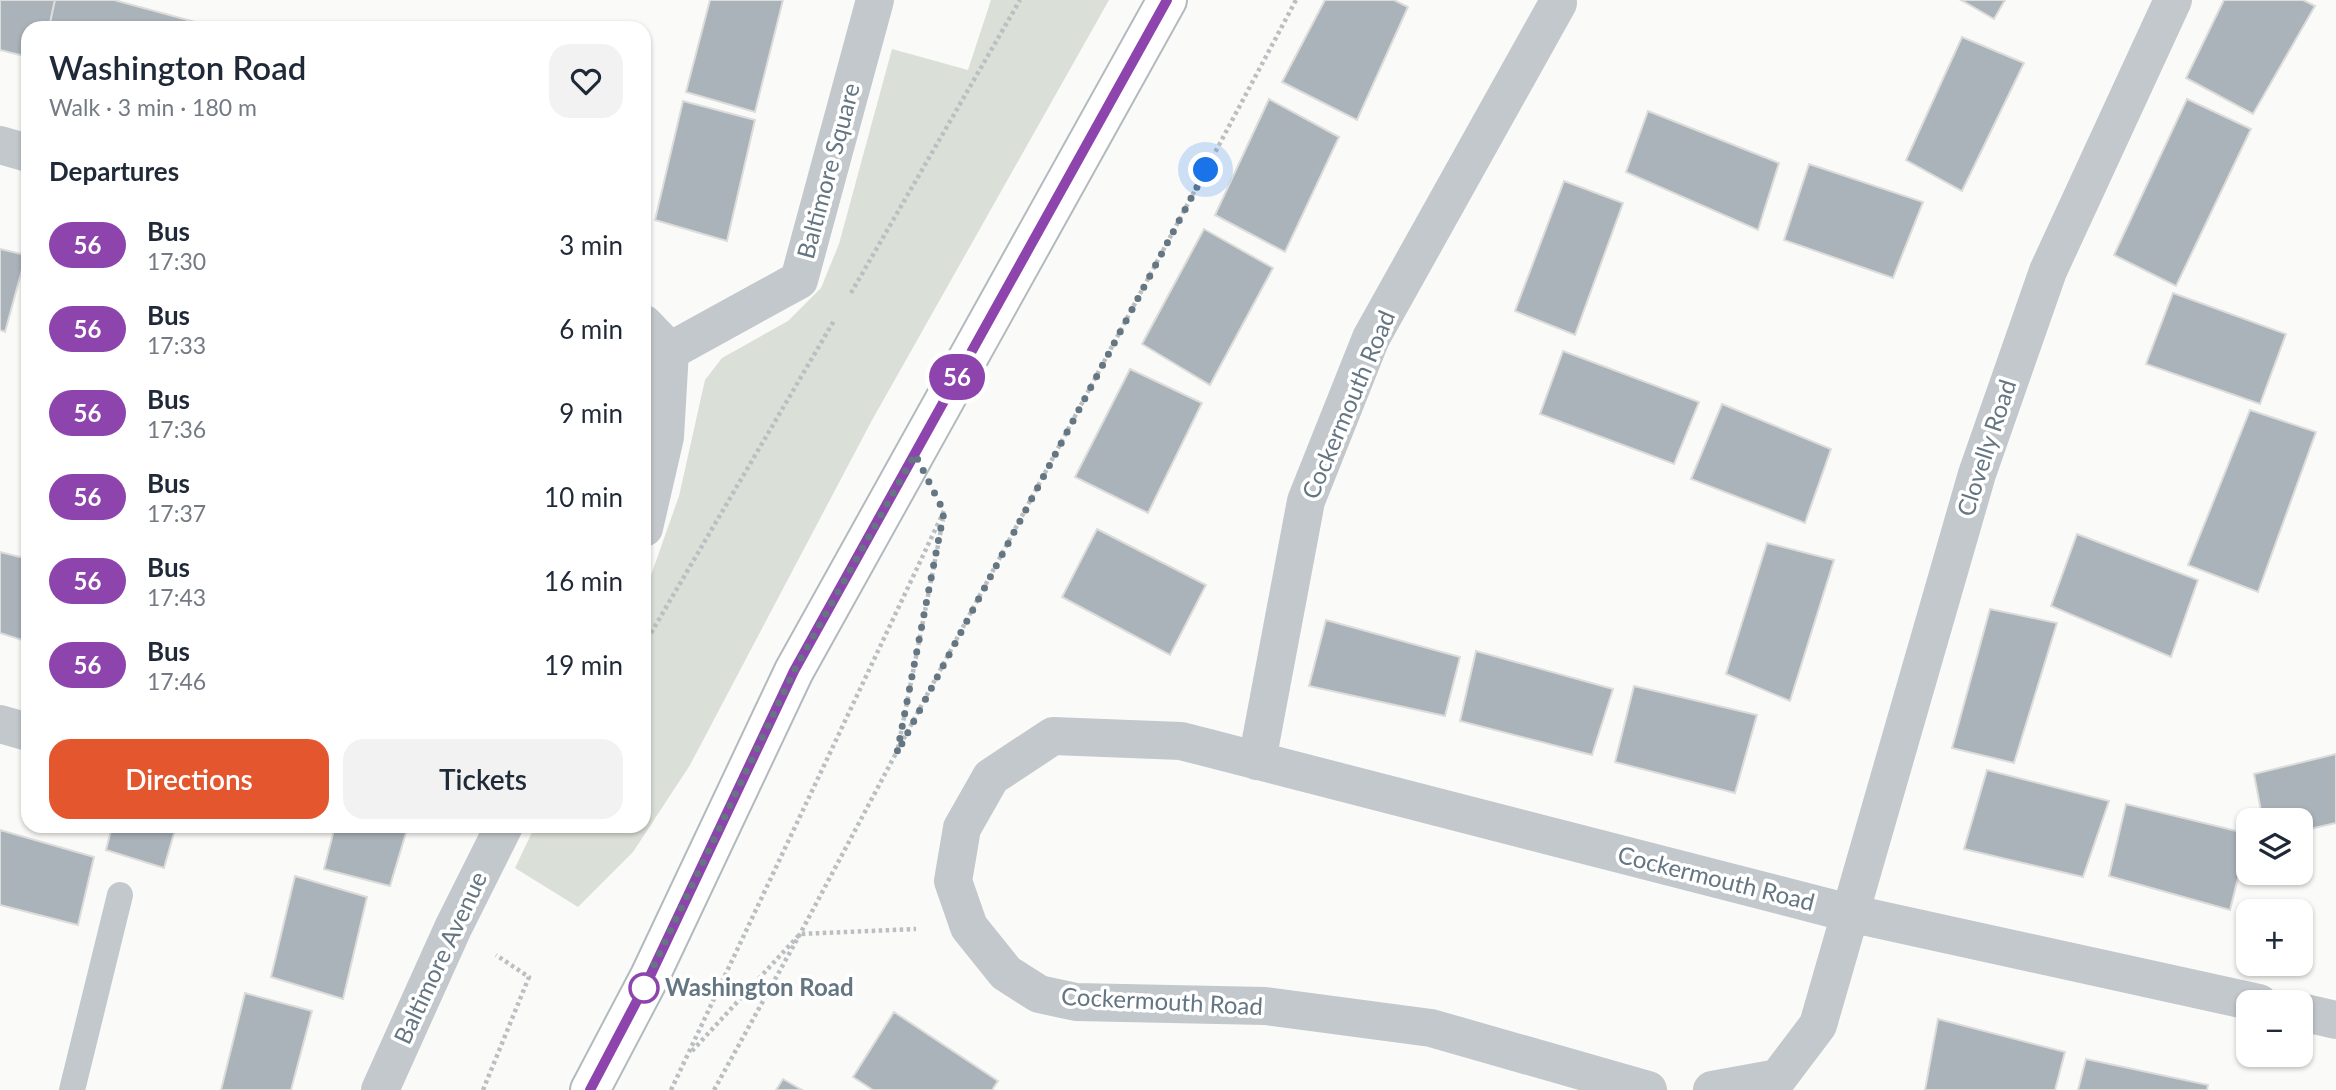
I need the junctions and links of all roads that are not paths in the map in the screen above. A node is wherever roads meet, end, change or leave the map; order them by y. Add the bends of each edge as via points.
1 (875, 0) edge
2 (1167, 0) edge
3 (2173, 0) edge
4 (1558, 3) dead end
5 (0, 145) edge
6 (21, 151) edge
7 (651, 331) edge
8 (670, 351) junction
9 (651, 498) edge
10 (0, 724) edge
11 (21, 730) edge
12 (1257, 761) junction
13 (500, 833) edge
14 (120, 895) dead end
15 (1849, 913) junction
16 (2236, 998) edge
17 (2313, 1015) edge
18 (2336, 1020) edge
19 (72, 1090) edge
20 (380, 1090) edge
21 (590, 1090) edge
22 (1648, 1090) edge
23 (1712, 1090) edge

1 - 8 street, Baltimore Square via 799,280
2 - 21 street via 794,671 650,976
3 - 15 street, Clovelly Road via 2048,271 1977,474
4 - 12 street, Cockermouth Road via 1371,338 1306,501
5 - 6 street
7 - 8 street
8 - 9 street via 665,437
10 - 11 street
12 - 15 street, Cockermouth Road
12 - 22 street, Cockermouth Road via 1181,741 1053,736 991,777 962,828 953,881 969,927 1006,973 1039,994 1076,1002 1265,1006 1431,1028
13 - 20 street, Baltimore Avenue
14 - 19 lane
15 - 16 street, Cockermouth Road
15 - 23 street, Cockermouth Road via 1818,1025 1778,1078
17 - 18 street

